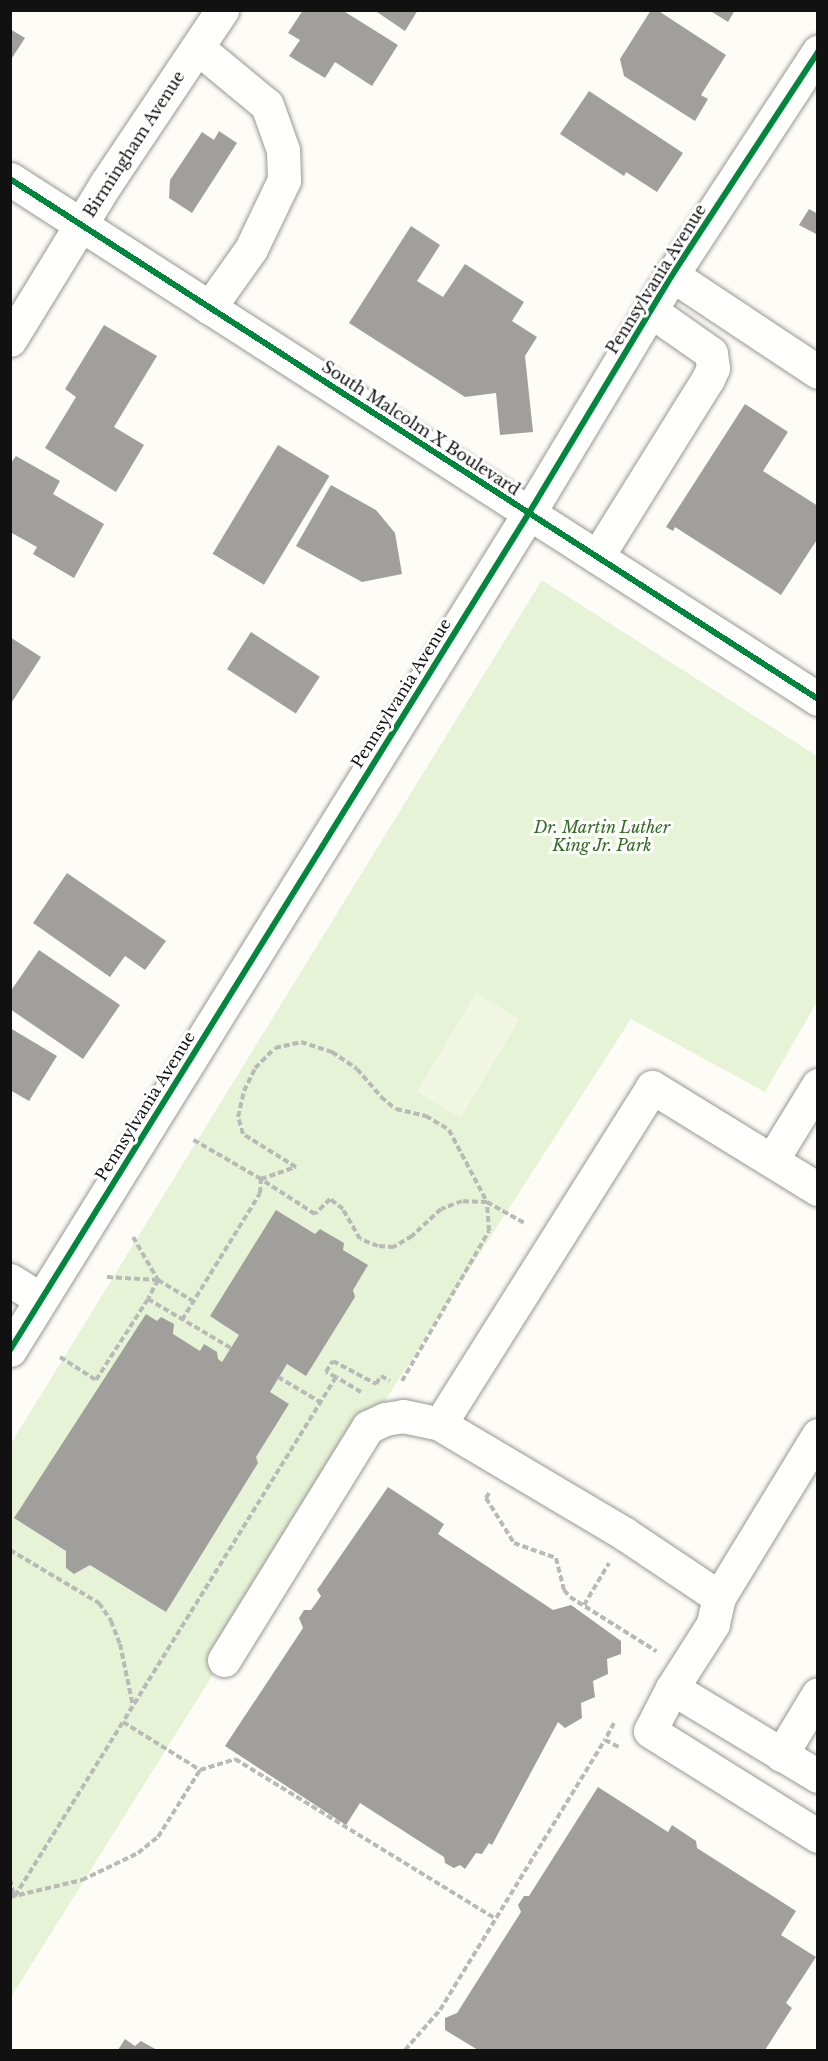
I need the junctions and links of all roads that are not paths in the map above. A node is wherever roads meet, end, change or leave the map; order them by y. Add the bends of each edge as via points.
1 (222, 10) edge
2 (198, 48) junction
3 (818, 52) edge
4 (10, 179) edge
5 (82, 226) junction
6 (672, 275) junction
7 (209, 308) junction
8 (651, 311) junction
9 (10, 340) edge
10 (818, 372) edge
11 (529, 513) junction
12 (597, 557) junction
13 (816, 694) edge
14 (818, 1085) edge
15 (772, 1160) junction
16 (818, 1189) edge
17 (10, 1280) edge
18 (41, 1299) junction
19 (10, 1350) edge
20 (440, 1424) junction
21 (818, 1435) edge
22 (719, 1596) junction
23 (224, 1660) dead end
24 (678, 1679) junction
25 (818, 1694) edge
26 (781, 1755) junction
27 (818, 1776) edge
28 (818, 1836) edge

1 - 2 street, Birmingham Avenue
2 - 5 street, Birmingham Avenue via 107,182
2 - 7 street via 267,105 283,150 284,180 251,249
3 - 6 street, Pennsylvania Avenue
4 - 5 street, South Malcolm X Boulevard
5 - 7 street, South Malcolm X Boulevard
5 - 9 street, Birmingham Avenue
6 - 8 street, Pennsylvania Avenue
6 - 10 street
7 - 11 street, South Malcolm X Boulevard
8 - 11 street, Pennsylvania Avenue
8 - 12 street via 711,353 713,368
11 - 12 street, South Malcolm X Boulevard
11 - 18 street, Pennsylvania Avenue
12 - 13 street, South Malcolm X Boulevard
14 - 15 street
15 - 16 street
15 - 20 street via 652,1087
17 - 18 street
18 - 19 street, Pennsylvania Avenue
20 - 22 street via 626,1534
20 - 23 street via 403,1416 368,1427
21 - 22 street
22 - 24 street via 713,1624
24 - 26 street
24 - 28 street via 650,1731
25 - 26 street
26 - 27 street

